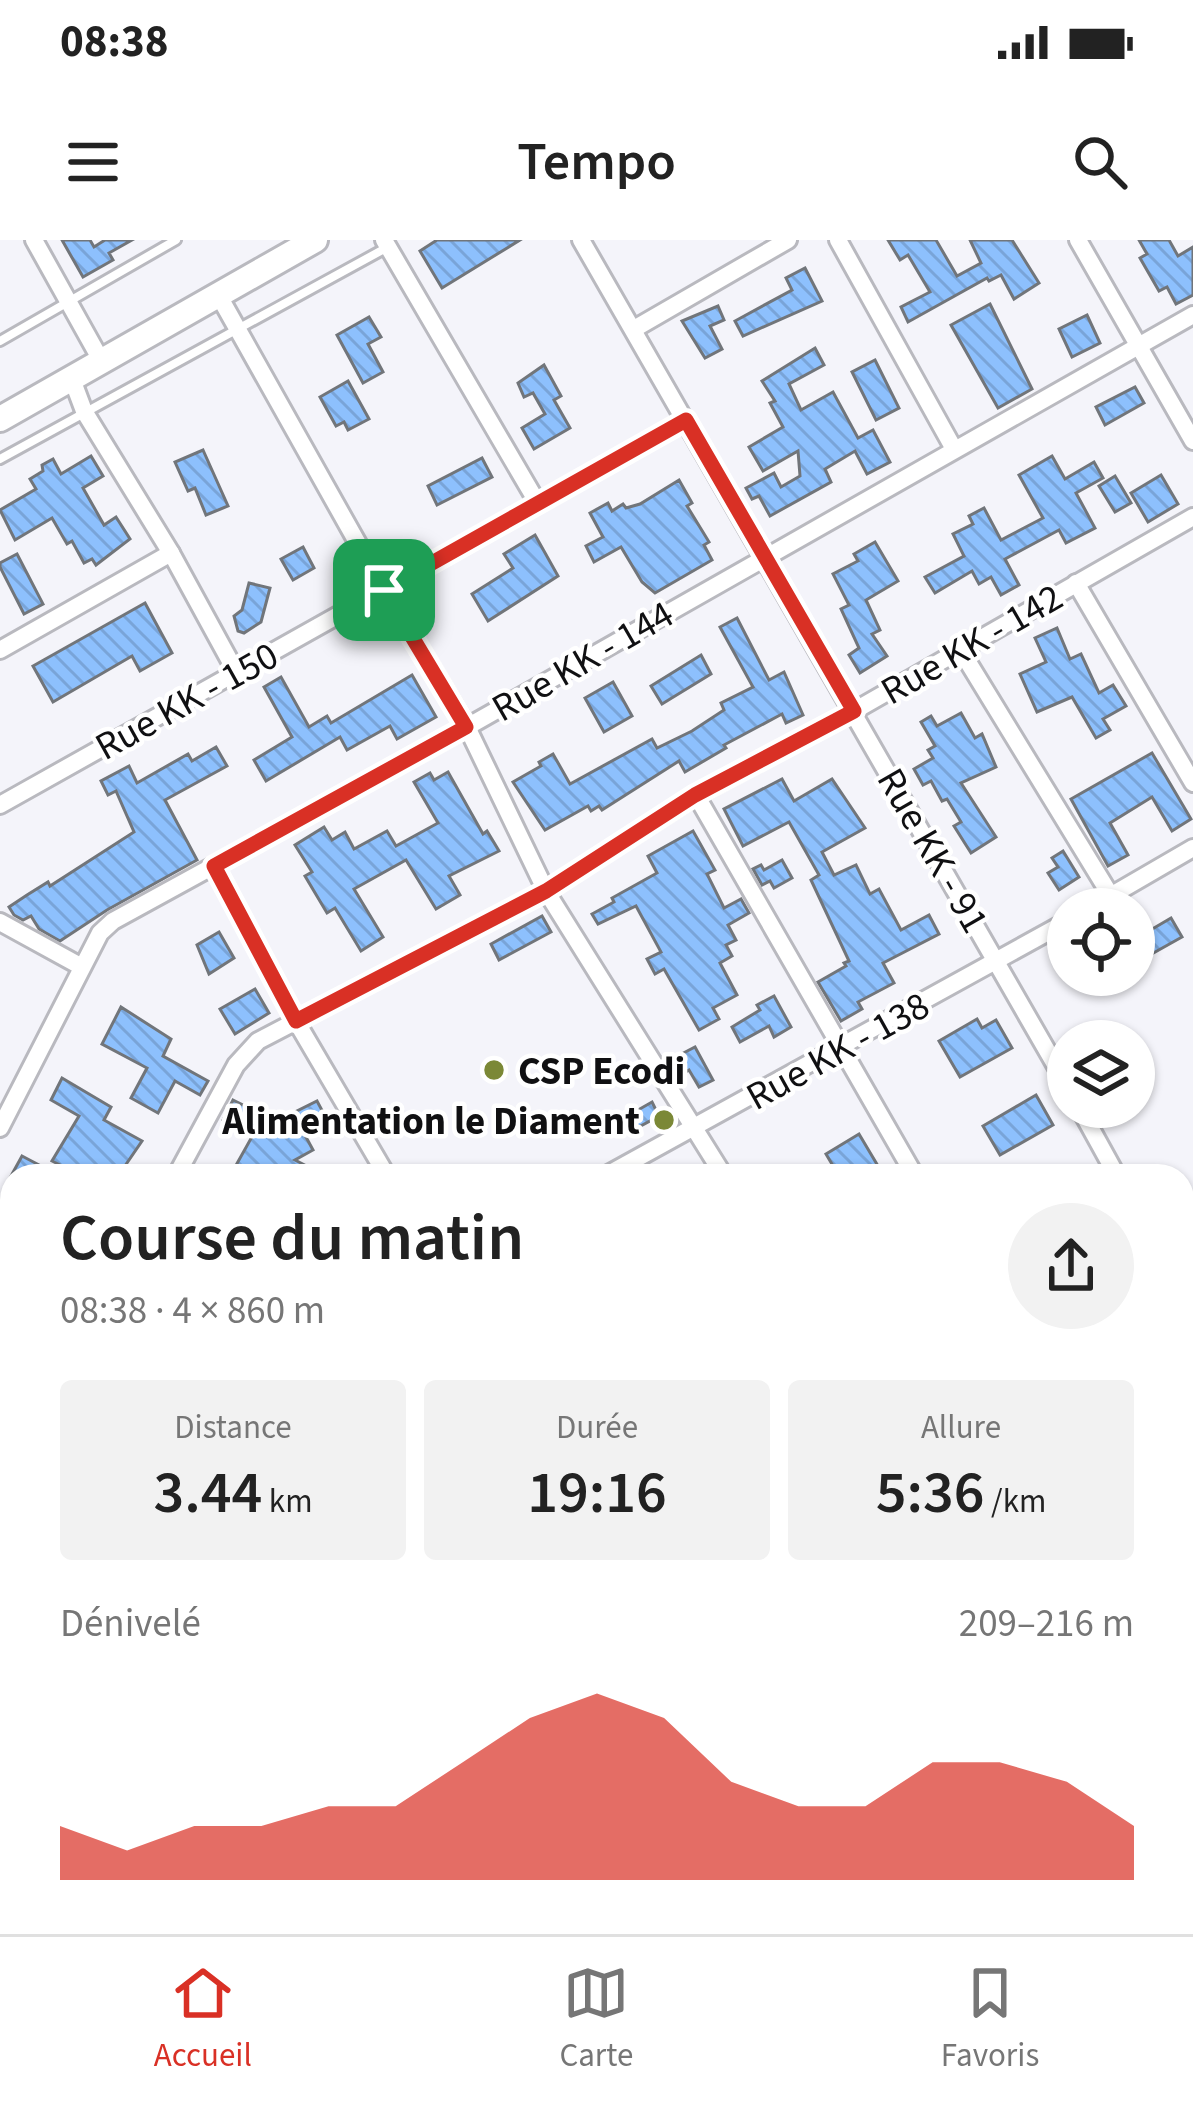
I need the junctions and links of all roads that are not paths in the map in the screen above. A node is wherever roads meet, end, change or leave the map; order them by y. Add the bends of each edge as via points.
1 (34, 240) edge
2 (176, 240) edge
3 (315, 240) edge
4 (580, 240) edge
5 (788, 240) edge
6 (838, 240) edge
7 (1078, 240) edge
8 (386, 244) edge
9 (219, 296) junction
10 (69, 303) junction
11 (1193, 315) edge
12 (238, 329) junction
13 (634, 329) junction
14 (0, 341) edge
15 (1139, 344) junction
16 (102, 362) junction
17 (72, 379) junction
18 (84, 411) junction
19 (0, 419) edge
20 (686, 420) junction
21 (1193, 440) edge
22 (954, 449) junction
23 (0, 459) edge
24 (537, 502) junction
25 (1193, 517) edge
26 (171, 553) junction
27 (765, 556) junction
28 (1076, 583) junction
29 (384, 590) junction
30 (0, 650) edge
31 (960, 650) junction
32 (236, 672) junction
33 (854, 711) junction
34 (466, 727) junction
35 (1193, 784) edge
36 (695, 795) junction
37 (0, 805) edge
38 (1193, 848) edge
39 (214, 866) junction
40 (1106, 888) edge
41 (1125, 888) edge
42 (546, 891) junction
43 (0, 922) edge
44 (1047, 933) edge
45 (998, 962) junction
46 (82, 967) junction
47 (296, 1021) junction
48 (841, 1048) junction
49 (1047, 1050) edge
50 (2, 1119) edge
51 (697, 1127) junction
52 (1091, 1128) edge
53 (183, 1164) edge
54 (380, 1164) edge
55 (628, 1164) edge
56 (717, 1164) edge
57 (908, 1164) edge
58 (1111, 1164) edge

1 - 10 street
2 - 10 lane
3 - 9 main road
4 - 13 street, Rue KK - 91
5 - 13 street
6 - 22 street
7 - 15 street
8 - 12 lane
8 - 24 street
9 - 12 street
9 - 16 main road
10 - 14 lane
10 - 16 street
11 - 15 street, Rue KK - 144
12 - 18 lane
12 - 29 street
13 - 20 street, Rue KK - 91
15 - 21 street
15 - 22 street, Rue KK - 144
16 - 17 main road
17 - 18 street
17 - 19 main road
18 - 23 lane
18 - 26 street
20 - 24 street, Rue KK - 150
20 - 27 street, Rue KK - 91
22 - 27 street, Rue KK - 144
24 - 29 street, Rue KK - 150
25 - 28 street, Rue KK - 142
26 - 30 street
26 - 32 street
27 - 33 street, Rue KK - 91
27 - 34 street, Rue KK - 144
28 - 31 street, Rue KK - 142
28 - 35 street
29 - 32 street, Rue KK - 150
29 - 34 street
31 - 33 street, Rue KK - 142
31 - 40 street
32 - 37 street, Rue KK - 150
33 - 36 street, Rue KK - 142
33 - 45 street, Rue KK - 91
34 - 39 street, Rue KK - 144
34 - 42 street
36 - 42 street, Rue KK - 142
36 - 48 street
38 - 41 street
39 - 46 street, Rue KK - 144 via 106,926
39 - 47 street
42 - 47 street, Rue KK - 142
42 - 51 street
43 - 46 street
44 - 45 street, Rue KK - 138
45 - 48 street, Rue KK - 138
45 - 49 street, Rue KK - 91
46 - 50 street, Rue KK - 144
47 - 53 street, Rue KK - 142 via 246,1051
47 - 54 street
48 - 51 street, Rue KK - 138
48 - 57 street
51 - 55 street, Rue KK - 138
51 - 56 street
52 - 58 street

